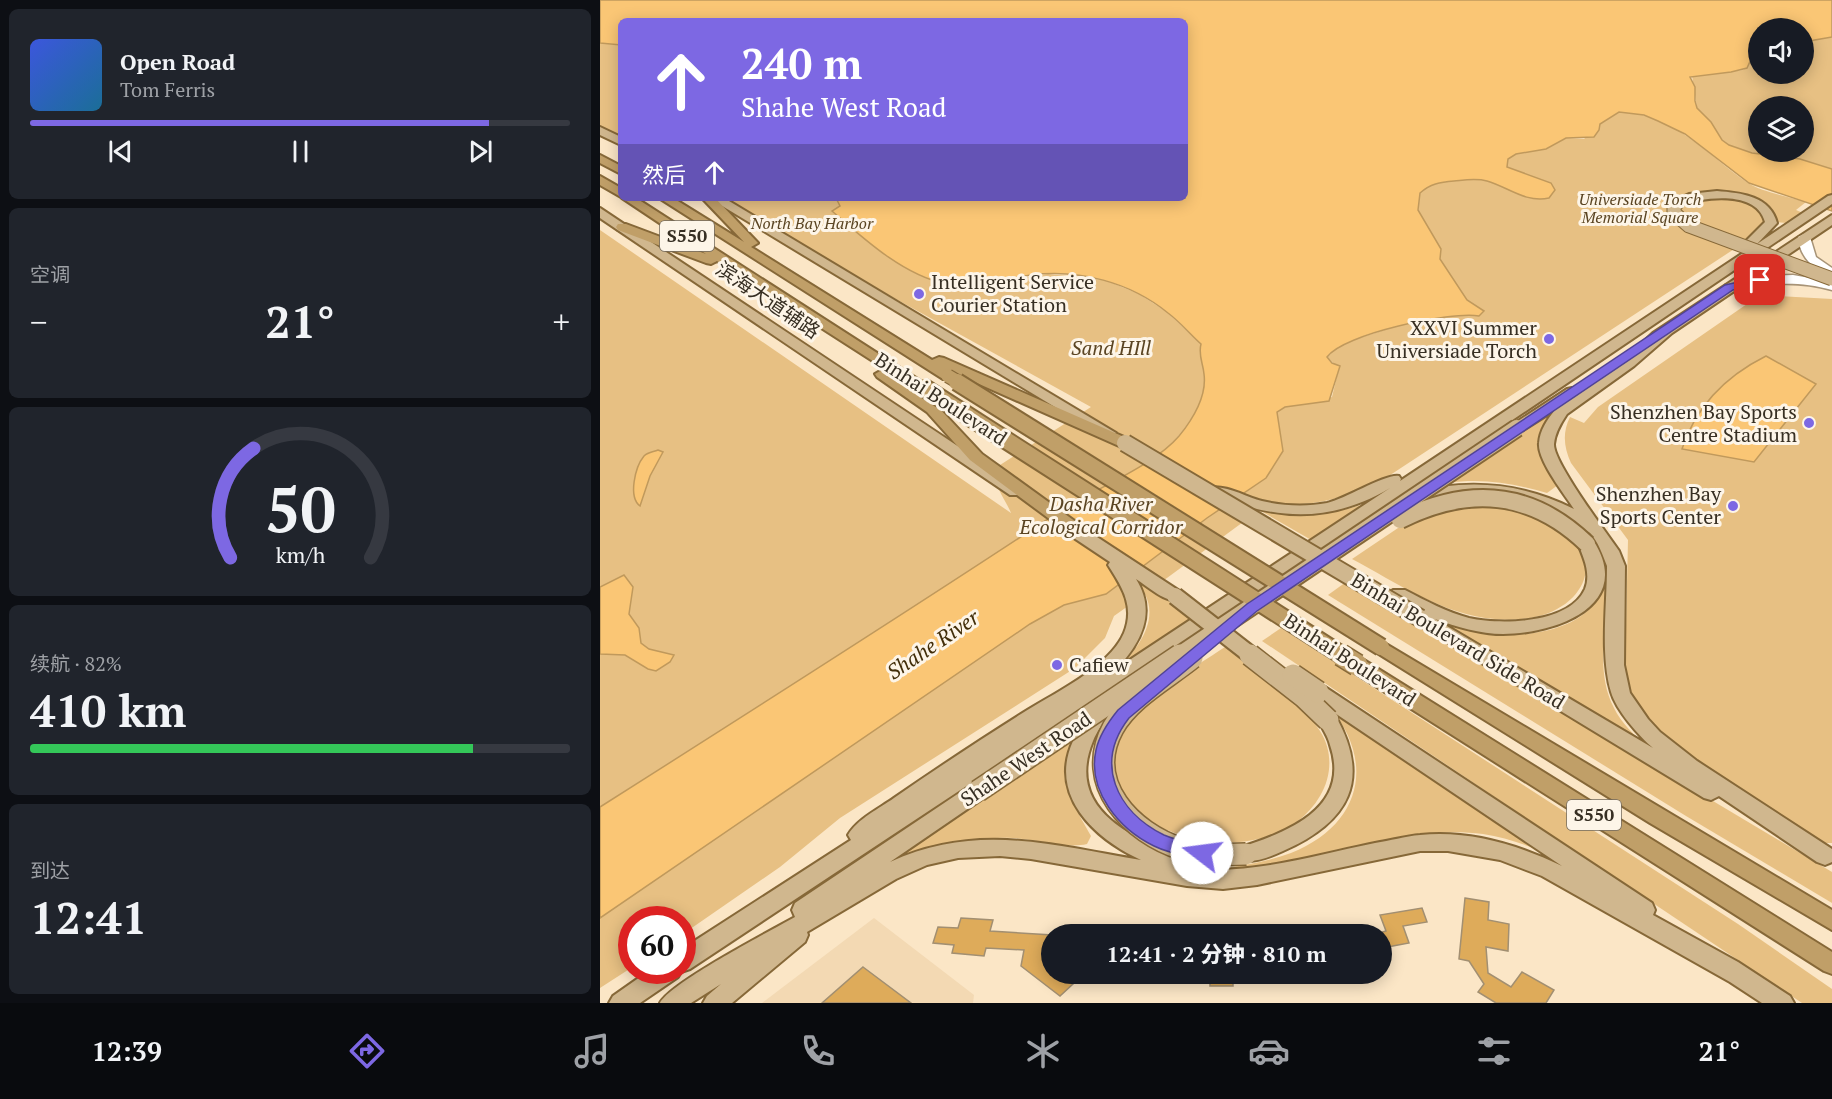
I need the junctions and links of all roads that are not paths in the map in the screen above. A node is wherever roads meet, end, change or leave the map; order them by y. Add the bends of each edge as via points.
1 (600, 131) edge
2 (618, 140) edge
3 (600, 158) edge
4 (618, 169) edge
5 (600, 180) edge
6 (618, 191) edge
7 (1832, 199) edge
8 (633, 201) edge
9 (670, 201) edge
10 (711, 201) edge
11 (720, 201) edge
12 (1813, 211) junction
13 (600, 212) edge
14 (1832, 219) edge
15 (622, 227) junction
16 (1804, 237) junction
17 (1746, 247) junction
18 (769, 261) junction
19 (746, 274) junction
20 (1831, 279) edge
21 (1729, 288) junction
22 (1668, 329) junction
23 (1615, 331) junction
24 (953, 373) junction
25 (1568, 375) junction
26 (916, 390) junction
27 (1125, 442) junction
28 (1176, 473) junction
29 (1573, 508) junction
30 (1077, 531) junction
31 (1282, 536) junction
32 (1594, 541) junction
33 (1317, 554) junction
34 (1175, 596) junction
35 (1252, 607) junction
36 (1183, 634) junction
37 (965, 779) junction
38 (1828, 858) edge
39 (1166, 868) junction
40 (868, 883) junction
41 (1832, 921) edge
42 (696, 953) edge
43 (1826, 961) edge
44 (1737, 974) junction
45 (702, 983) junction
46 (649, 984) edge
47 (621, 1003) edge
48 (672, 1003) edge
49 (715, 1003) edge
50 (1782, 1003) edge

1 - 2 main road
3 - 4 highway
5 - 6 highway
7 - 12 main road
8 - 19 highway, S550
9 - 18 highway, Binhai Boulevard / S550
10 - 18 highway
11 - 27 main road, Binhai Boulevard Side Road
12 - 17 main road
12 - 25 main road, Shahe West Road
13 - 15 main road, 滨海大道辅路
14 - 16 main road, Shahe West Road
15 - 19 highway
15 - 30 main road, 滨海大道辅路
16 - 20 main road via 1808,255
16 - 21 main road, Shahe West Road
17 - 20 main road, bridge via 1771,222 1763,207 1718,194 1696,195 1674,207 1674,213 1689,226
17 - 23 main road
18 - 24 highway, Binhai Boulevard / S550 via 882,335
19 - 26 highway, S550 via 846,337 872,366
20 - 21 main road via 1780,278
21 - 22 main road, Shahe West Road
22 - 29 main road via 1629,363 1562,411 1551,424 1546,445 1566,484
22 - 33 main road, Shahe West Road, bridge
23 - 25 main road
23 - 28 main road, bridge via 1373,492 1339,506 1277,510 1252,505
24 - 27 highway
24 - 41 highway, Binhai Boulevard / S550, bridge via 1381,647
25 - 33 main road, Shahe West Road
26 - 30 highway via 976,457
26 - 43 highway, Binhai Boulevard / S550, bridge
27 - 28 main road, Binhai Boulevard Side Road, bridge
28 - 31 main road, Binhai Boulevard Side Road, bridge
29 - 32 main road
29 - 33 main road via 1485,488 1434,491 1375,513
30 - 34 main road
30 - 37 main road via 1130,580 1138,617 1128,643 1109,664
31 - 32 main road, bridge via 1462,622 1502,628 1539,626 1573,612 1591,594 1597,571
31 - 38 main road, Binhai Boulevard Side Road, bridge
32 - 33 main road, bridge via 1537,508 1496,498 1463,498 1417,510
32 - 38 main road via 1610,551 1616,566 1617,680 1641,724 1670,751
33 - 35 main road, Shahe West Road, bridge
33 - 36 main road, Shahe West Road
34 - 35 main road, bridge via 1298,692 1328,720 1337,733 1345,760 1340,793 1308,831 1287,842 1246,854 1202,853 1161,842 1131,822 1114,801 1104,779 1103,765 1109,737 1124,714
34 - 44 main road, bridge
35 - 37 main road, Shahe West Road, bridge
36 - 37 main road, Shahe West Road
36 - 39 main road via 1114,694 1090,725 1078,748 1075,767 1085,806 1099,824
37 - 42 main road, Shahe West Road
37 - 45 main road, Shahe West Road via 798,914
39 - 40 main road via 989,847 936,854 907,863
39 - 44 main road via 1215,880 1257,876 1420,843 1443,841 1486,846 1559,875
40 - 45 main road
40 - 49 main road
44 - 50 main road
45 - 48 main road, Shahe West Road
46 - 47 main road

